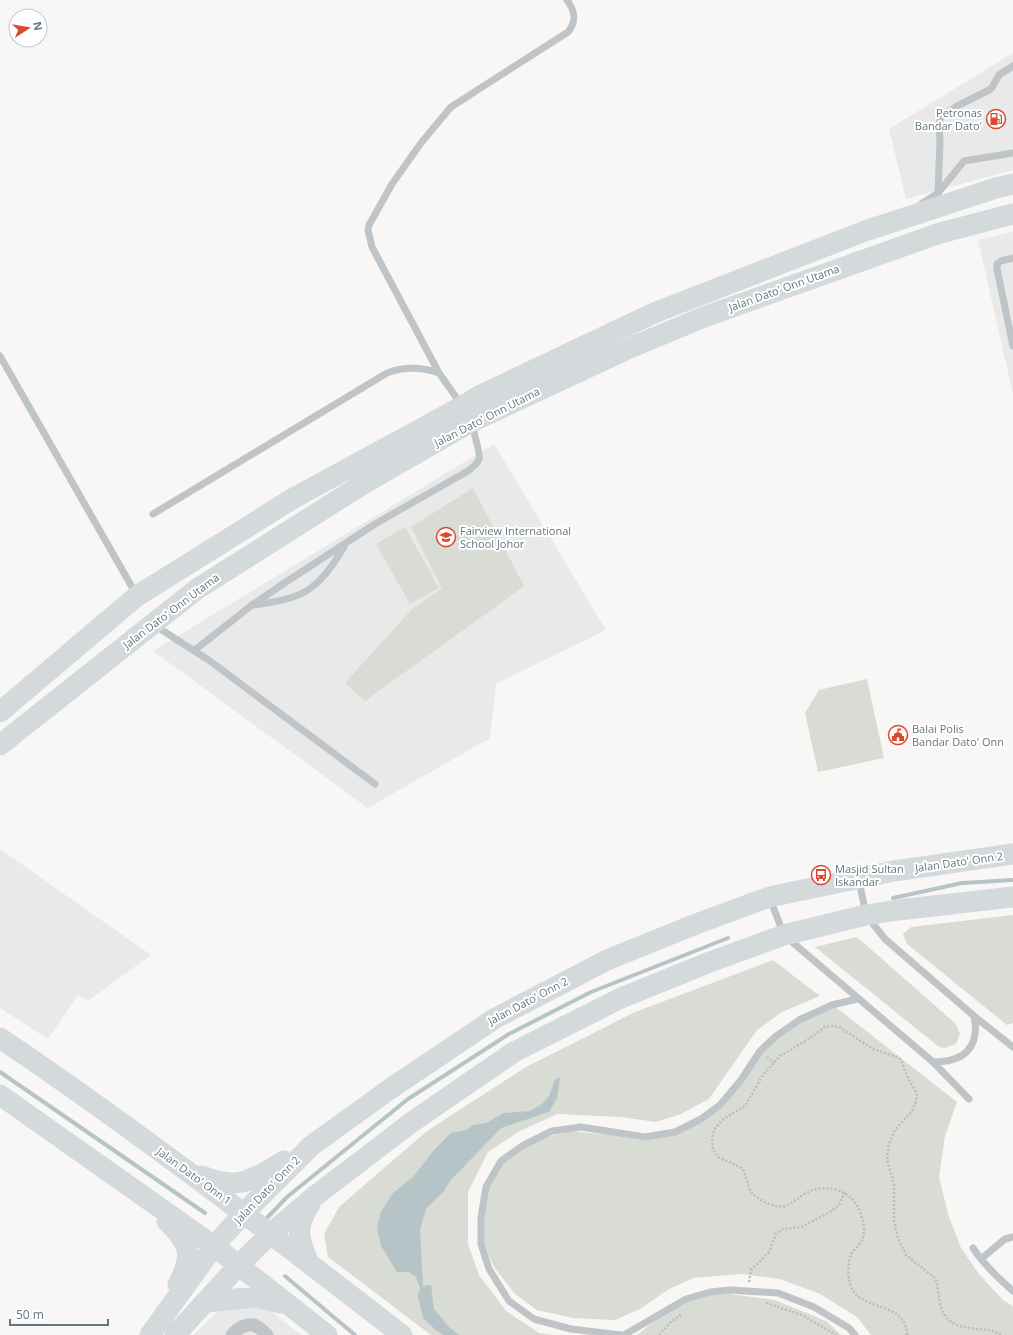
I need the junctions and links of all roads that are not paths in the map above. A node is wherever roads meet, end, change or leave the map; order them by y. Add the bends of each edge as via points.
1 (567, 0) edge
2 (1013, 66) edge
3 (1013, 153) edge
4 (1013, 184) edge
5 (938, 194) junction
6 (1013, 214) edge
7 (889, 223) junction
8 (1013, 258) edge
9 (1013, 346) edge
10 (0, 356) edge
11 (439, 373) junction
12 (467, 414) junction
13 (153, 514) dead end
14 (345, 545) junction
15 (182, 568) junction
16 (197, 589) junction
17 (137, 596) junction
18 (252, 605) junction
19 (152, 623) junction
20 (195, 650) junction
21 (0, 712) edge
22 (0, 746) edge
23 (375, 784) dead end
24 (1013, 854) edge
25 (859, 879) junction
26 (769, 897) junction
27 (1013, 897) edge
28 (866, 915) junction
29 (784, 935) junction
30 (857, 999) junction
31 (974, 1016) junction
32 (0, 1038) edge
33 (1013, 1047) edge
34 (933, 1062) junction
35 (0, 1095) edge
36 (969, 1099) dead end
37 (311, 1146) junction
38 (184, 1168) junction
39 (139, 1192) junction
40 (315, 1196) junction
41 (244, 1213) junction
42 (270, 1234) junction
43 (1013, 1237) edge
44 (214, 1246) junction
45 (973, 1248) dead end
46 (981, 1259) junction
47 (308, 1262) junction
48 (238, 1266) junction
49 (1013, 1291) edge
50 (206, 1302) junction
51 (288, 1304) junction
52 (161, 1332) edge
53 (232, 1335) edge
54 (267, 1335) edge
55 (327, 1335) edge
56 (402, 1335) edge
57 (621, 1335) edge
58 (624, 1335) edge
59 (855, 1335) edge

1 - 11 lane via 573,9 574,21 568,32 451,107 392,184 368,230 372,247
2 - 5 lane via 999,75 991,89 941,116
3 - 5 lane via 964,161
4 - 7 main road, Jalan Dato' Onn Utama
5 - 7 lane
6 - 12 main road, Jalan Dato' Onn Utama via 940,233 704,317
7 - 12 main road, Jalan Dato' Onn Utama via 654,313 479,396
8 - 9 lane via 997,264
10 - 17 lane
11 - 12 lane
11 - 13 lane via 416,367 387,373
12 - 14 lane via 480,453 476,464
12 - 15 main road, Jalan Dato' Onn Utama via 292,499
12 - 16 main road, Jalan Dato' Onn Utama via 360,486
14 - 18 lane
14 - 18 lane via 321,580 309,590 288,599
15 - 16 main road
15 - 17 main road, Jalan Dato' Onn Utama
16 - 19 main road, Jalan Dato' Onn Utama
17 - 21 main road, Jalan Dato' Onn Utama
18 - 20 lane
19 - 20 lane
19 - 22 main road, Jalan Dato' Onn Utama
20 - 23 lane
24 - 25 main road, Jalan Dato' Onn 2 via 894,871
25 - 26 main road, Jalan Dato' Onn 2
25 - 28 lane
26 - 29 lane
26 - 37 main road, Jalan Dato' Onn 2 via 606,960 494,1018
27 - 28 main road
28 - 29 main road
28 - 31 lane via 885,939
29 - 30 lane
29 - 40 main road via 621,998 514,1052 412,1122
30 - 34 lane
30 - 57 lane via 832,1005 799,1020 776,1036 760,1051 720,1105 701,1119 675,1132 645,1137 581,1127 552,1131 500,1161 486,1187 481,1217 481,1244 489,1269 509,1301 534,1319 571,1329
31 - 33 lane
31 - 34 lane via 975,1035 970,1047 959,1058
32 - 38 main road, Jalan Dato' Onn 1
34 - 36 lane
35 - 39 main road
37 - 38 main road via 254,1180 232,1184 216,1182
37 - 41 main road, Jalan Dato' Onn 2
38 - 41 main road, Jalan Dato' Onn 1
39 - 44 main road
39 - 52 main road via 187,1247 187,1261
40 - 42 main road
40 - 47 main road via 303,1216 299,1229 300,1243
41 - 42 main road, Jalan Dato' Onn 1
41 - 44 main road, Jalan Dato' Onn 2
42 - 47 main road, Jalan Dato' Onn 1
42 - 48 main road
43 - 46 lane via 1005,1239
44 - 48 main road
44 - 52 main road, Jalan Dato' Onn 2
45 - 46 lane
46 - 49 lane
47 - 56 main road, Jalan Dato' Onn 1
48 - 50 main road
48 - 51 main road
50 - 51 main road via 255,1297
50 - 52 main road
51 - 55 main road
53 - 54 street via 245,1325 256,1326
58 - 59 lane via 686,1298 730,1290 778,1293 814,1307 849,1328

